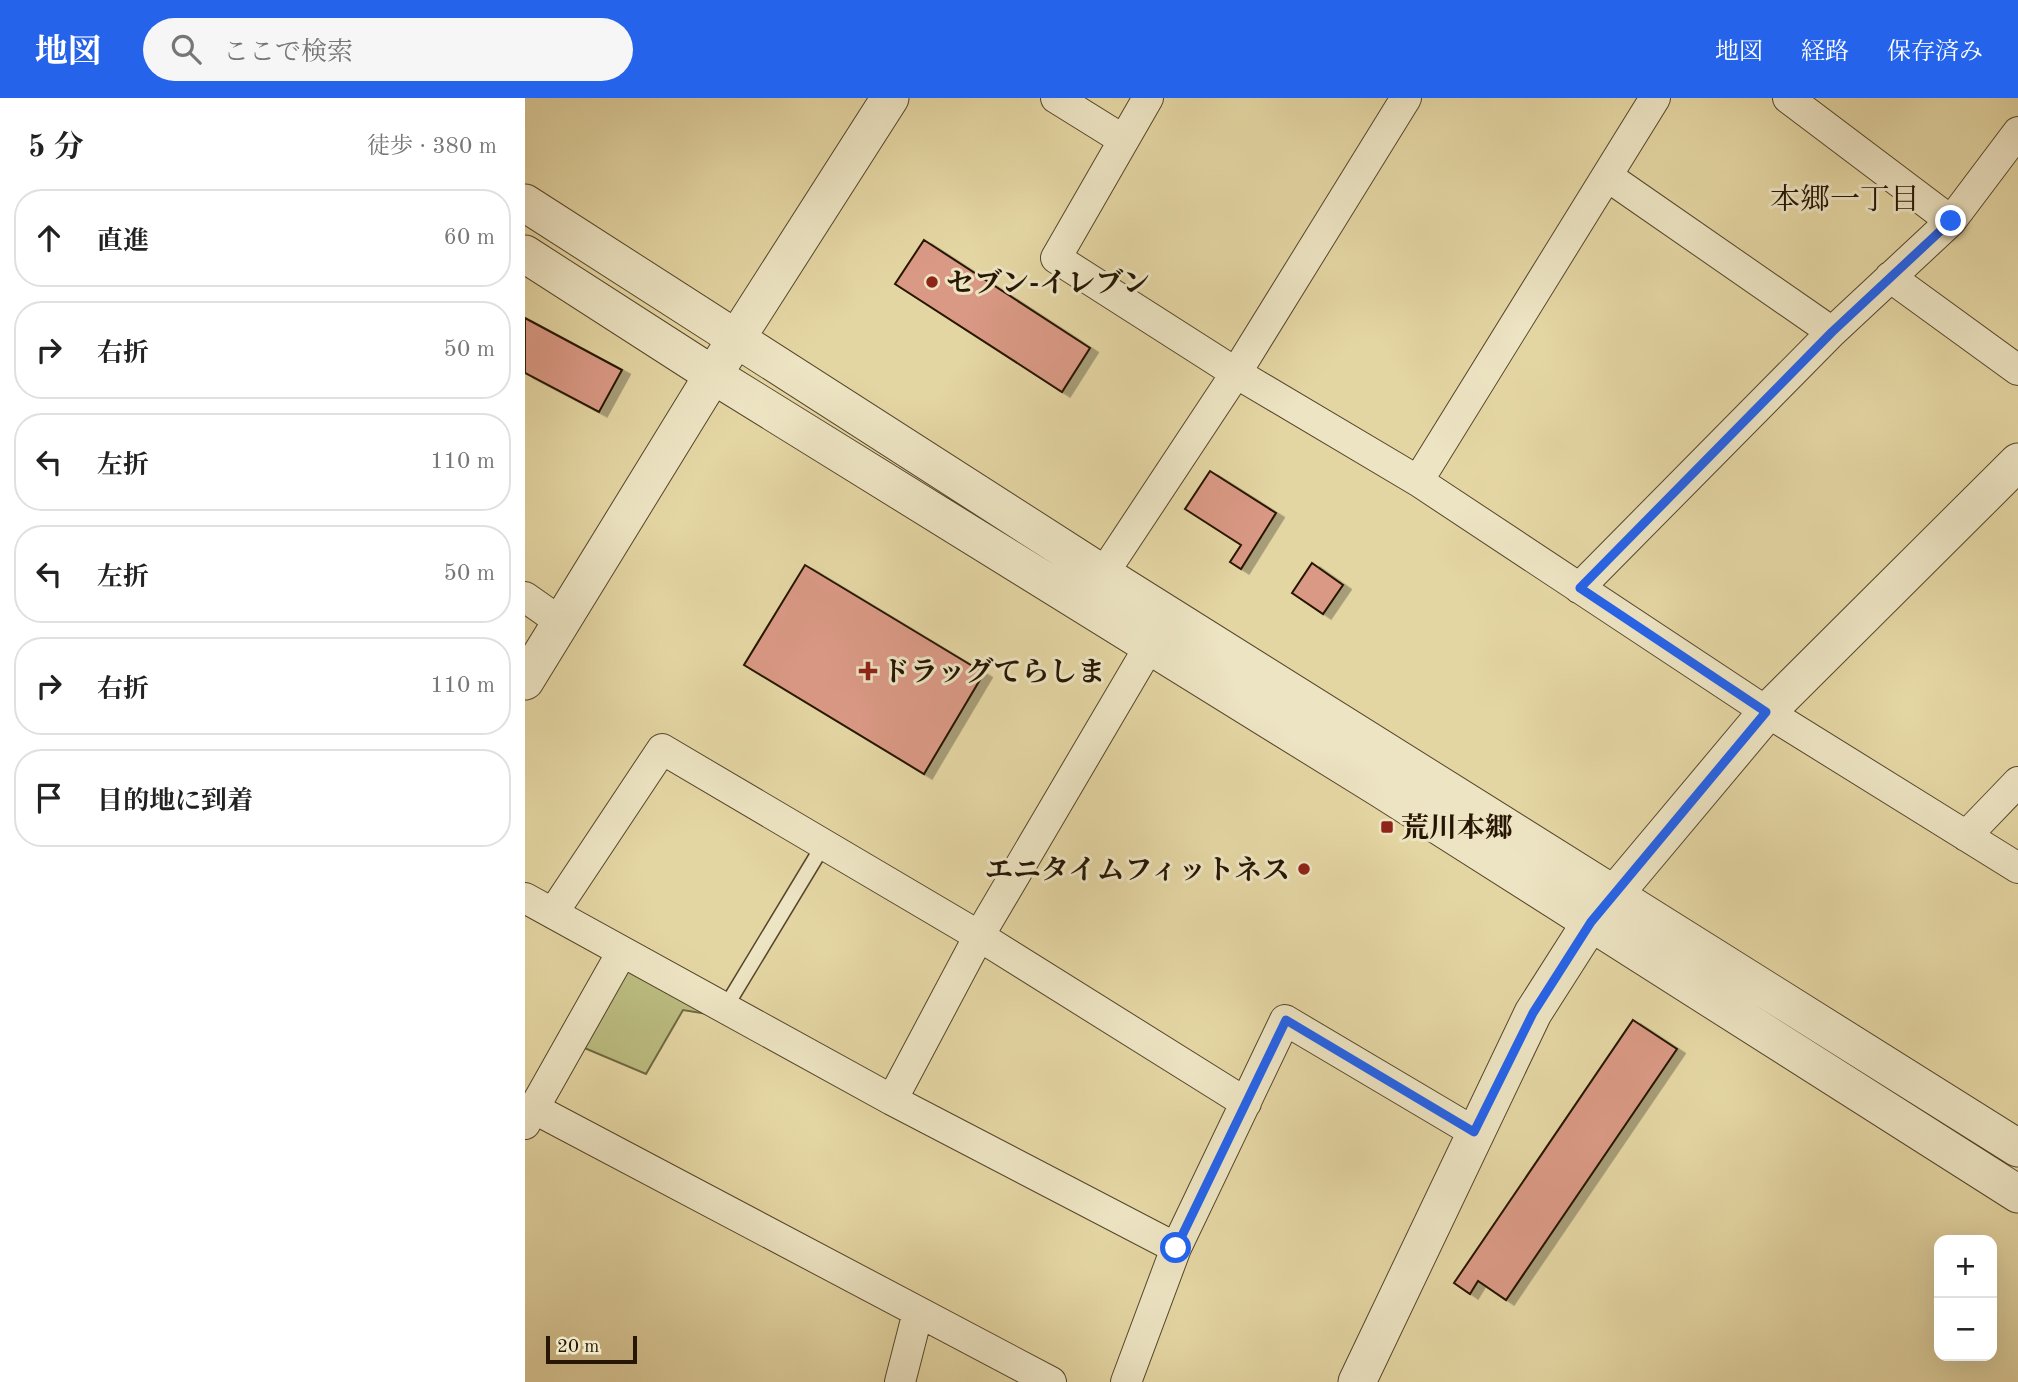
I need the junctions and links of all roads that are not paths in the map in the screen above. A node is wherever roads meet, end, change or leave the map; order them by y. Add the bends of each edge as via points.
1 (890, 98) edge
2 (1056, 98) edge
3 (1148, 98) edge
4 (1406, 98) edge
5 (1654, 98) edge
6 (1788, 98) edge
7 (2018, 132) edge
8 (1122, 139) junction
9 (1607, 176) junction
10 (525, 203) edge
11 (1951, 221) junction
12 (525, 254) edge
13 (1890, 276) junction
14 (1832, 332) junction
15 (738, 338) junction
16 (2018, 370) edge
17 (1235, 373) junction
18 (713, 375) junction
19 (2018, 462) edge
20 (1418, 481) junction
21 (1103, 574) junction
22 (1580, 588) junction
23 (525, 597) edge
24 (562, 623) junction
25 (1149, 647) junction
26 (525, 681) edge
27 (1766, 712) junction
28 (2018, 782) edge
29 (1966, 836) junction
30 (824, 844) junction
31 (2018, 869) edge
32 (1614, 893) junction
33 (525, 898) edge
34 (553, 913) junction
35 (1591, 922) junction
36 (979, 936) junction
37 (622, 951) junction
38 (725, 1008) junction
39 (892, 1100) junction
40 (1246, 1103) junction
41 (529, 1116) edge
42 (1474, 1132) junction
43 (2018, 1148) edge
44 (2018, 1194) edge
45 (1176, 1248) junction
46 (918, 1312) junction
47 (900, 1382) edge
48 (1051, 1382) edge
49 (1126, 1382) edge
50 (1357, 1382) edge

1 - 15 street
2 - 8 street
3 - 8 street
4 - 17 street
5 - 9 street
6 - 11 street
7 - 11 street
8 - 17 street via 1056,258
9 - 14 street
9 - 20 street
10 - 15 street
11 - 13 street
12 - 18 street
13 - 14 street
13 - 16 street
14 - 22 street
15 - 18 street
15 - 21 street
17 - 20 street
17 - 21 street
18 - 24 street
18 - 25 street
19 - 27 street
20 - 22 street
21 - 32 street
22 - 27 street
23 - 24 street
24 - 26 street
25 - 35 street
25 - 36 street
27 - 29 street
27 - 32 street
28 - 29 street
29 - 31 street
30 - 34 street via 662,749
30 - 36 street
30 - 38 lane
32 - 35 street
32 - 43 street
33 - 34 street
34 - 37 street
35 - 42 street via 1533,1013
35 - 44 street
36 - 39 street
36 - 40 street
37 - 38 street
37 - 41 street
38 - 39 street
39 - 45 street
40 - 42 street via 1286,1020
40 - 45 street
41 - 46 street
42 - 50 street
45 - 49 street
46 - 47 street
46 - 48 street

